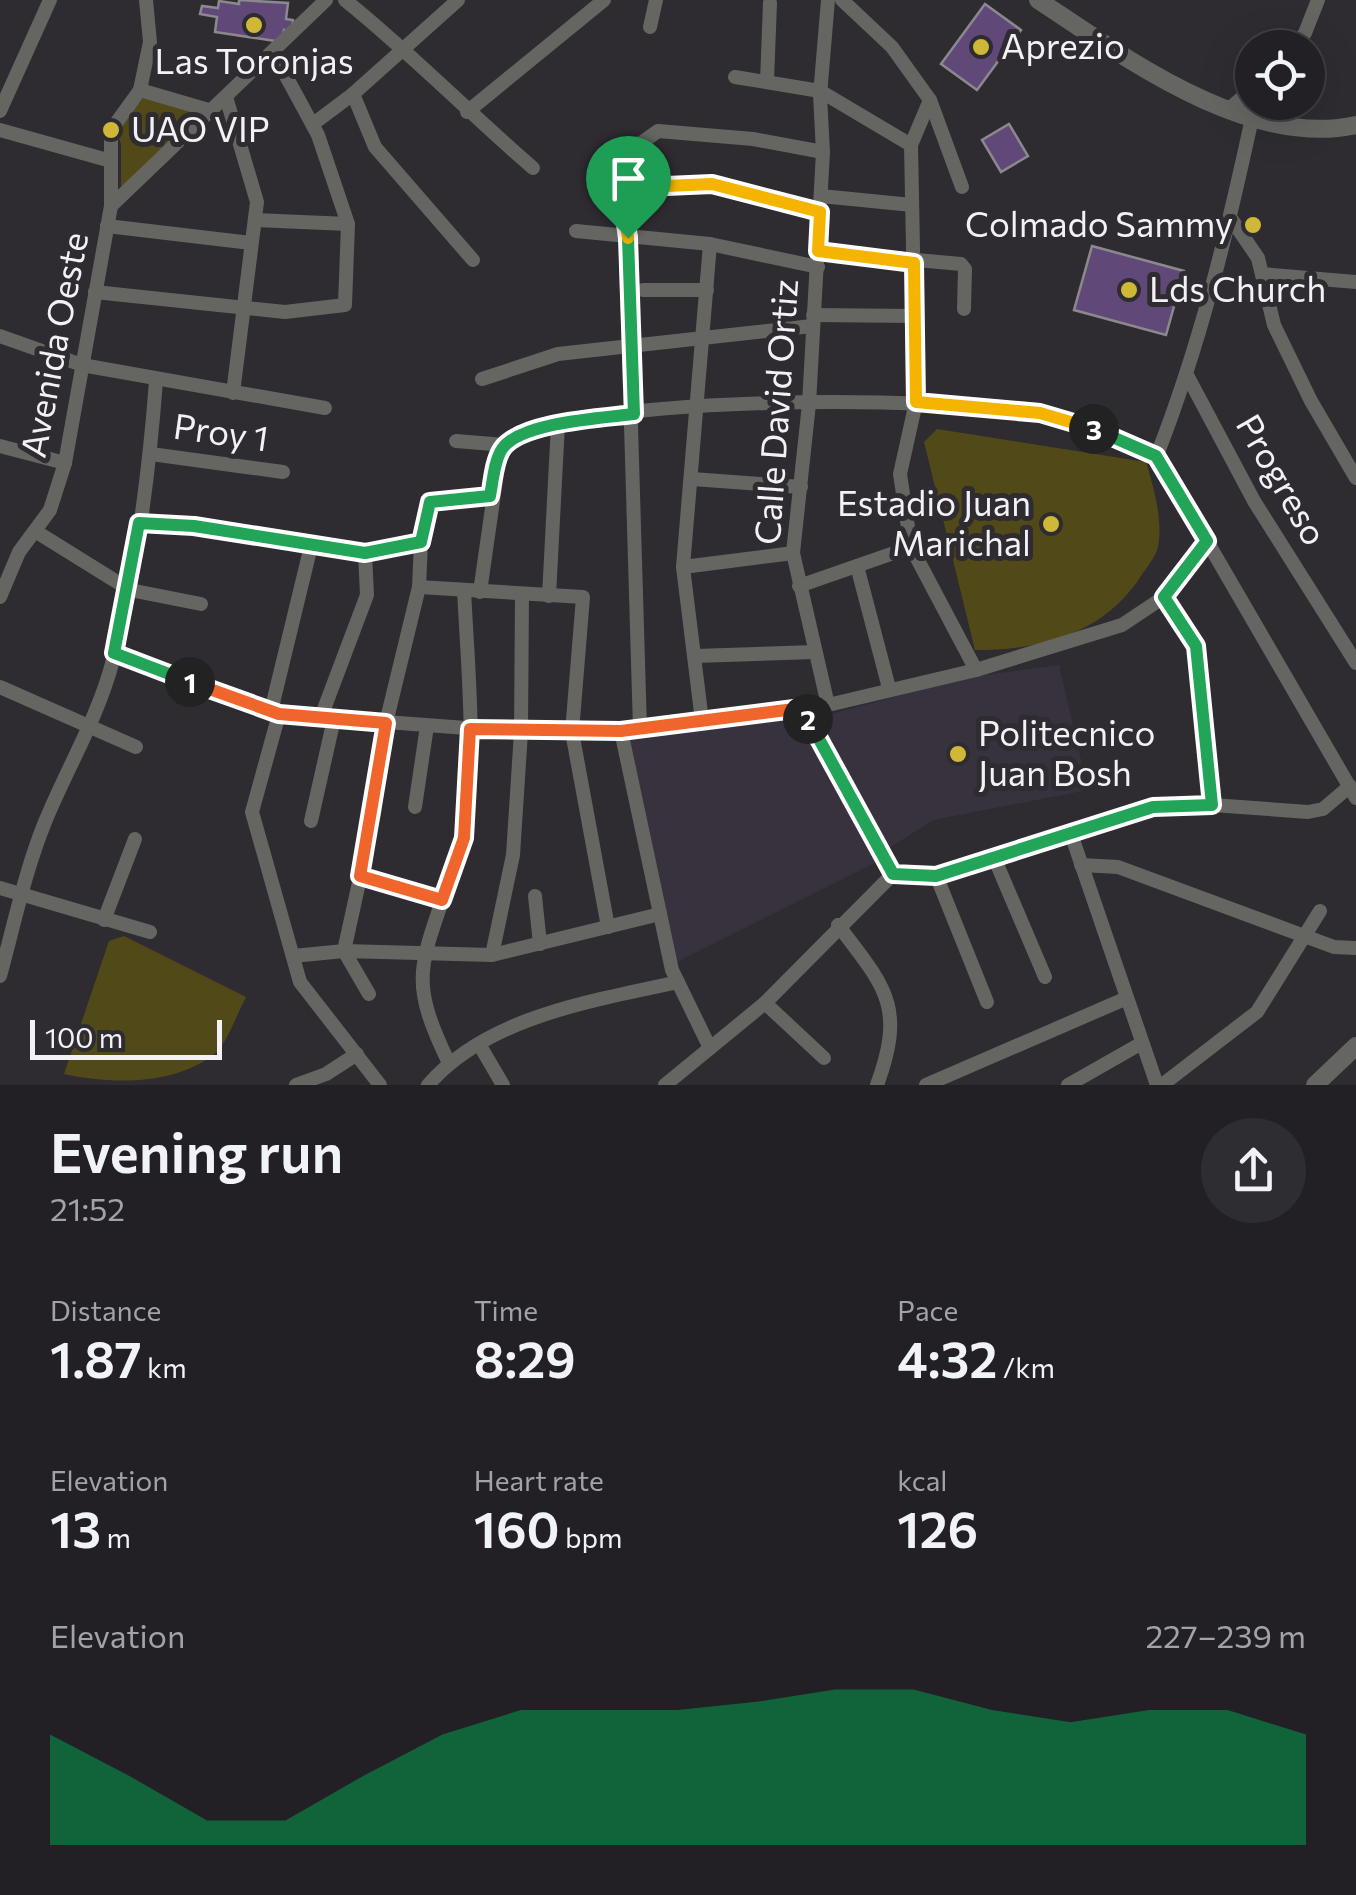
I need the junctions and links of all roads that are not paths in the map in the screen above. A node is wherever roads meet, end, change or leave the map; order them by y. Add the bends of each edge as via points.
1 (50, 0) edge
2 (146, 0) edge
3 (326, 0) edge
4 (345, 0) edge
5 (458, 0) edge
6 (604, 0) edge
7 (656, 0) edge
8 (828, 0) edge
9 (842, 0) edge
10 (1038, 0) edge
11 (1318, 0) edge
12 (770, 2) dead end
13 (650, 27) dead end
14 (1306, 30) edge
15 (405, 48) junction
16 (274, 54) junction
17 (735, 78) dead end
18 (767, 82) junction
19 (140, 90) junction
20 (820, 91) junction
21 (353, 94) junction
22 (226, 97) junction
23 (930, 100) junction
24 (1235, 103) edge
25 (1229, 108) junction
26 (0, 111) edge
27 (212, 111) junction
28 (1235, 111) edge
29 (467, 112) junction
30 (1252, 120) edge
31 (1262, 120) edge
32 (312, 124) junction
33 (1356, 125) edge
34 (0, 130) edge
35 (911, 145) junction
36 (823, 152) junction
37 (111, 161) junction
38 (533, 168) dead end
39 (962, 187) dead end
40 (621, 188) junction
41 (820, 204) junction
42 (912, 205) junction
43 (111, 206) junction
44 (255, 220) junction
45 (1232, 220) junction
46 (348, 224) junction
47 (107, 226) junction
48 (576, 231) dead end
49 (628, 238) junction
50 (251, 243) junction
51 (710, 244) junction
52 (818, 251) junction
53 (473, 260) dead end
54 (914, 263) junction
55 (818, 267) junction
56 (1262, 274) junction
57 (1356, 282) edge
58 (643, 290) dead end
59 (707, 290) junction
60 (95, 292) junction
61 (964, 309) dead end
62 (243, 310) junction
63 (914, 316) junction
64 (812, 320) junction
65 (704, 334) junction
66 (0, 336) edge
67 (632, 342) junction
68 (82, 366) junction
69 (1188, 376) junction
70 (482, 379) dead end
71 (156, 381) junction
72 (233, 393) junction
73 (916, 402) junction
74 (810, 404) junction
75 (699, 405) junction
76 (326, 408) dead end
77 (634, 414) junction
78 (558, 424) junction
79 (456, 441) dead end
80 (505, 444) junction
81 (0, 446) edge
82 (151, 454) junction
83 (1156, 456) junction
84 (65, 463) junction
85 (283, 472) dead end
86 (1356, 478) edge
87 (692, 479) junction
88 (800, 486) junction
89 (490, 496) junction
90 (139, 523) junction
91 (34, 531) junction
92 (1207, 541) junction
93 (421, 542) junction
94 (310, 546) junction
95 (911, 547) junction
96 (365, 553) junction
97 (793, 553) junction
98 (857, 566) junction
99 (683, 567) junction
100 (799, 586) junction
101 (419, 587) junction
102 (130, 590) junction
103 (464, 590) junction
104 (480, 592) junction
105 (522, 595) junction
106 (549, 596) junction
107 (0, 597) edge
108 (1164, 597) junction
109 (201, 604) dead end
110 (815, 652) junction
111 (114, 653) junction
112 (695, 656) junction
113 (1356, 663) edge
114 (976, 670) junction
115 (0, 686) edge
116 (889, 688) junction
117 (828, 704) junction
118 (802, 708) junction
119 (275, 713) junction
120 (328, 718) junction
121 (702, 721) junction
122 (386, 723) junction
123 (90, 726) junction
124 (427, 726) junction
125 (470, 729) junction
126 (640, 729) junction
127 (621, 731) junction
128 (521, 732) junction
129 (572, 732) junction
130 (136, 746) dead end
131 (1353, 792) edge
132 (1212, 805) junction
133 (415, 807) dead end
134 (311, 821) dead end
135 (1072, 834) junction
136 (135, 839) dead end
137 (993, 855) junction
138 (1081, 865) junction
139 (893, 874) junction
140 (360, 876) junction
141 (936, 876) junction
142 (0, 888) edge
143 (22, 895) junction
144 (534, 896) dead end
145 (442, 900) junction
146 (1320, 910) dead end
147 (660, 914) junction
148 (104, 920) junction
149 (838, 925) junction
150 (608, 928) junction
151 (150, 932) dead end
152 (1305, 935) junction
153 (540, 944) junction
154 (1356, 948) edge
155 (344, 951) junction
156 (492, 955) junction
157 (293, 956) junction
158 (423, 956) junction
159 (0, 976) edge
160 (1044, 977) dead end
161 (678, 982) junction
162 (369, 994) dead end
163 (1127, 998) junction
164 (987, 1002) dead end
165 (765, 1003) junction
166 (1142, 1042) junction
167 (479, 1044) junction
168 (1356, 1046) edge
169 (710, 1048) junction
170 (357, 1054) junction
171 (824, 1058) dead end
172 (448, 1062) junction
173 (672, 1083) edge
174 (296, 1085) edge
175 (380, 1085) edge
176 (428, 1085) edge
177 (503, 1085) edge
178 (877, 1085) edge
179 (926, 1085) edge
180 (1068, 1085) edge
181 (1160, 1085) edge
182 (1315, 1085) edge

1 - 26 street
2 - 19 street via 150,42
3 - 16 street, Avenida Oeste
4 - 15 street
5 - 15 street
6 - 29 street
7 - 13 street
8 - 20 street, Calle David Ortiz
9 - 23 street via 892,46
10 - 25 street via 1136,64
11 - 14 street
12 - 18 street
15 - 21 street
15 - 29 street
16 - 22 street, Avenida Oeste
16 - 32 street
17 - 18 street
18 - 20 street
19 - 27 street
19 - 37 street via 111,130
20 - 35 street
20 - 36 street, Calle David Ortiz
21 - 32 street
21 - 53 street via 376,147
22 - 27 street, Avenida Oeste
22 - 44 street via 257,202
23 - 35 street
23 - 39 street
24 - 25 street
25 - 28 street
27 - 43 street, Avenida Oeste
29 - 38 street
30 - 45 street
31 - 33 street via 1300,128
32 - 46 street
34 - 37 street
35 - 42 street
36 - 40 street via 658,130 623,156
36 - 41 street, Calle David Ortiz
37 - 43 street
40 - 41 street via 712,184
40 - 49 street
41 - 42 street
41 - 52 street, Calle David Ortiz
42 - 54 street
43 - 47 street, Avenida Oeste
44 - 46 street
44 - 50 street
45 - 56 street
45 - 69 street
46 - 62 street via 345,305
47 - 50 street
47 - 60 street, Avenida Oeste
48 - 49 street
49 - 51 street
49 - 67 street
50 - 62 street
51 - 55 street
51 - 59 street
52 - 54 street
52 - 55 street, Calle David Ortiz
54 - 61 street via 960,264
54 - 63 street
55 - 64 street, Calle David Ortiz
56 - 57 street
56 - 86 street via 1274,325
58 - 59 street
59 - 65 street
60 - 62 street
60 - 68 street, Avenida Oeste
62 - 72 street
63 - 64 street
63 - 73 street
64 - 65 street
64 - 74 street, Calle David Ortiz
65 - 67 street
65 - 75 street
66 - 68 street
67 - 70 street via 558,354
67 - 77 street
68 - 71 street
68 - 84 street, Avenida Oeste
69 - 83 street
69 - 113 street, Progreso via 1254,500
71 - 72 street
71 - 82 street
72 - 76 street
73 - 74 street
73 - 83 street via 1040,413
73 - 95 street via 900,474
74 - 75 street
74 - 88 street, Calle David Ortiz
75 - 77 street
75 - 87 street
77 - 78 street
77 - 126 street
78 - 80 street
78 - 106 street
79 - 80 street
80 - 89 street
81 - 84 street
82 - 85 street, Proy 1
82 - 90 street
83 - 92 street
84 - 91 street, Avenida Oeste via 50,510
87 - 88 street
87 - 99 street
88 - 97 street, Calle David Ortiz
89 - 93 street via 430,502
89 - 104 street
90 - 94 street
90 - 102 street
91 - 102 street
91 - 107 street, Avenida Oeste
92 - 108 street
92 - 131 street
93 - 96 street
93 - 101 street
94 - 96 street
94 - 119 street
95 - 98 street
95 - 114 street
96 - 120 street via 367,594
97 - 99 street
97 - 100 street, Calle David Ortiz
98 - 100 street
98 - 116 street
99 - 112 street
100 - 110 street, Calle David Ortiz
101 - 103 street
101 - 122 street
102 - 109 street
102 - 111 street
103 - 104 street
103 - 125 street
104 - 105 street
105 - 106 street
105 - 128 street
106 - 129 street via 583,597
108 - 114 street via 1122,625
108 - 132 street via 1196,646
110 - 112 street
110 - 117 street, Calle David Ortiz
111 - 119 street
111 - 123 street
112 - 121 street
114 - 116 street
115 - 123 street
116 - 117 street
117 - 118 street
118 - 121 street
118 - 139 street
119 - 120 street
119 - 157 street via 252,812
120 - 122 street
120 - 134 street
121 - 126 street
122 - 124 street
122 - 140 street
123 - 130 street
123 - 143 street via 45,822
124 - 125 street
124 - 133 street
125 - 128 street
125 - 145 street via 464,838
126 - 127 street
127 - 129 street
127 - 147 street
128 - 129 street
128 - 156 street via 513,855
129 - 150 street
131 - 132 street via 1308,812
132 - 135 street via 1153,807
135 - 137 street
135 - 138 street
136 - 148 street
137 - 141 street
137 - 160 street
138 - 152 street via 1118,867
138 - 163 street
139 - 141 street
139 - 149 street
140 - 145 street
140 - 155 street
141 - 164 street
142 - 143 street
143 - 148 street
143 - 159 street
144 - 153 street
145 - 158 street
146 - 152 street
147 - 150 street
147 - 161 street
148 - 151 street
149 - 165 street
149 - 178 street via 875,974 893,1020
150 - 153 street
152 - 154 street
152 - 181 street via 1257,1012
153 - 156 street
155 - 157 street
155 - 158 street
155 - 162 street
156 - 158 street
157 - 170 street via 300,982
158 - 172 street via 427,1017
161 - 167 street via 559,1008
161 - 169 street
163 - 166 street
163 - 179 street
165 - 169 street
165 - 171 street
166 - 180 street
166 - 181 street
167 - 172 street
167 - 177 street
168 - 182 street
169 - 173 street
170 - 174 street
170 - 175 street
172 - 176 street

